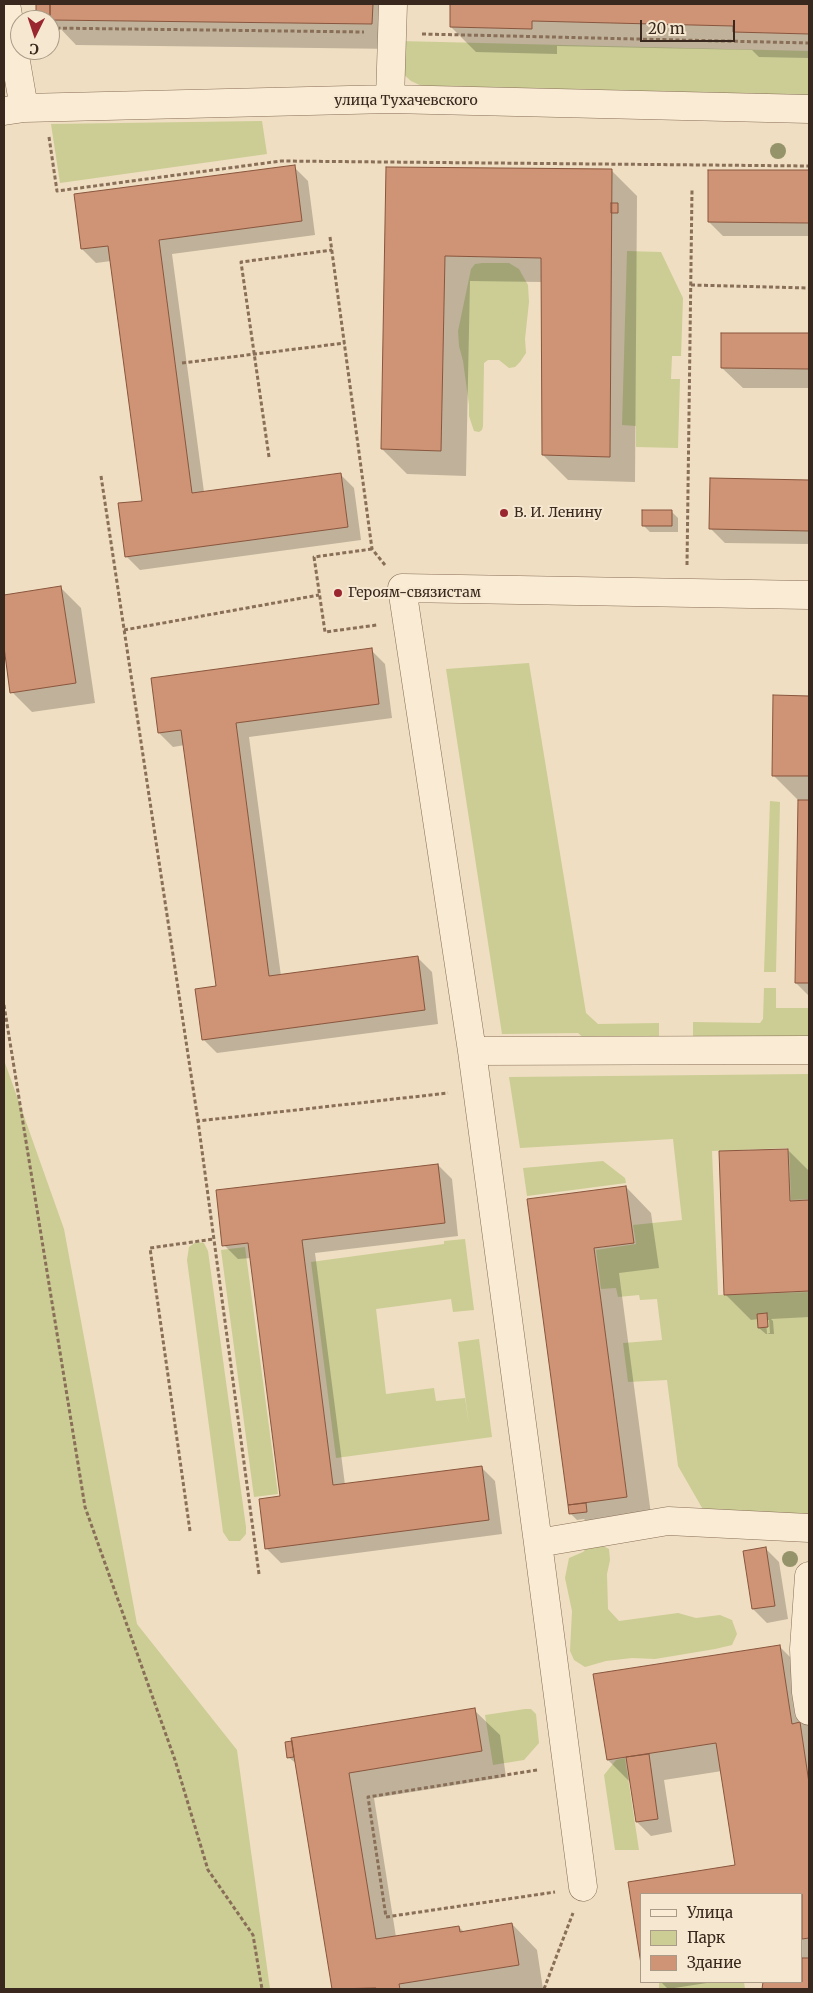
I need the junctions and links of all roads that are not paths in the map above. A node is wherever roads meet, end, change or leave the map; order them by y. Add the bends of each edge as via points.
1 (6, 4) edge
2 (393, 4) edge
3 (390, 99) junction
4 (24, 109) edge
5 (809, 109) edge
6 (809, 595) edge
7 (809, 1050) edge
8 (472, 1052) junction
9 (809, 1528) edge
10 (538, 1542) junction
11 (809, 1576) edge
12 (809, 1711) edge
13 (583, 1887) road end

1 - 4 street
2 - 3 street
3 - 4 street, улица Тухачевского
3 - 5 street, улица Тухачевского
6 - 8 street via 402,588
7 - 8 street
8 - 10 street
9 - 10 street via 668,1521
10 - 13 street
11 - 12 street via 804,1649

